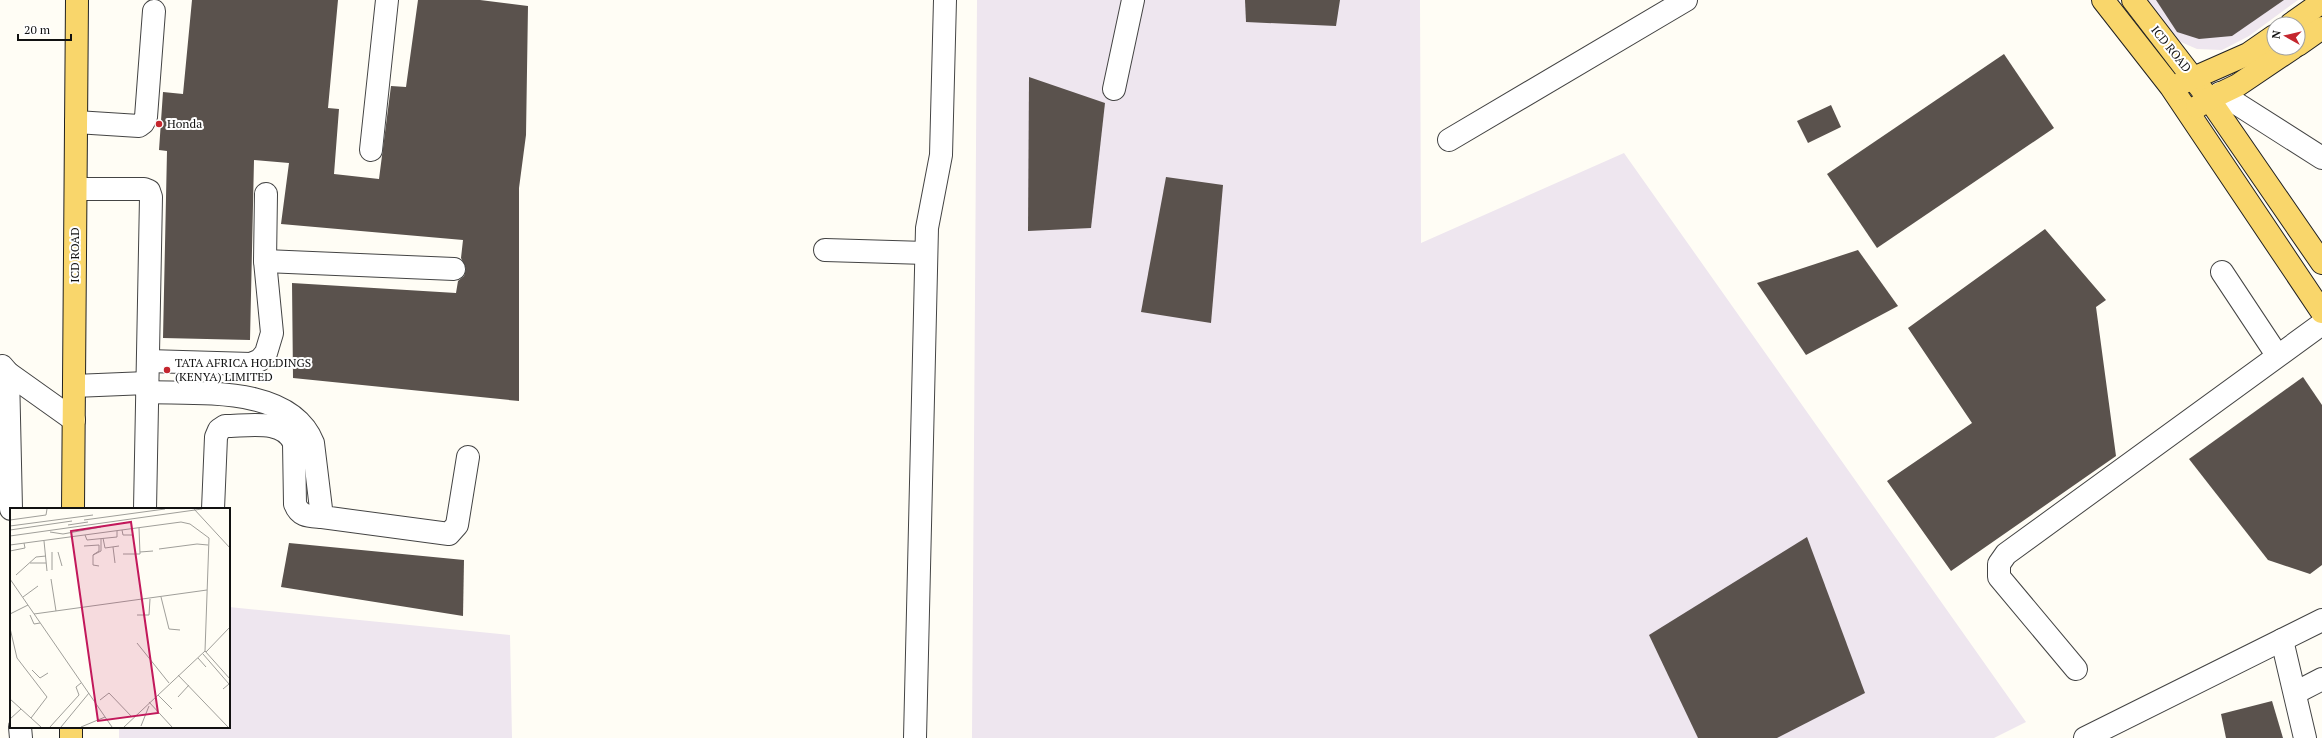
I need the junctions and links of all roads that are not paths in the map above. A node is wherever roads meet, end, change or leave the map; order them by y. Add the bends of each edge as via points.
1 (77, 0) edge
2 (387, 0) edge
3 (945, 0) edge
4 (1132, 0) edge
5 (1686, 0) edge
6 (2103, 0) edge
7 (2133, 0) edge
8 (2322, 2) edge
9 (154, 11) dead end
10 (2302, 16) edge
11 (2322, 28) edge
12 (2306, 39) edge
13 (2266, 42) edge
14 (2281, 56) edge
15 (2193, 78) junction
16 (2172, 87) junction
17 (1114, 89) dead end
18 (2214, 96) junction
19 (2189, 113) junction
20 (76, 122) junction
21 (1449, 140) dead end
22 (371, 150) dead end
23 (2322, 158) edge
24 (76, 189) junction
25 (266, 194) dead end
26 (825, 250) dead end
27 (926, 253) junction
28 (265, 261) junction
29 (2322, 263) edge
30 (454, 269) dead end
31 (2222, 272) dead end
32 (2322, 312) edge
33 (2322, 324) edge
34 (2277, 355) junction
35 (148, 361) junction
36 (4, 368) edge
37 (74, 386) junction
38 (147, 387) junction
39 (74, 420) junction
40 (468, 457) dead end
41 (11, 508) edge
42 (73, 508) edge
43 (145, 508) edge
44 (213, 508) edge
45 (322, 517) junction
46 (2322, 620) edge
47 (2282, 640) junction
48 (2076, 669) dead end
49 (2322, 679) edge
50 (2295, 693) junction
51 (20, 728) edge
52 (21, 738) edge
53 (915, 738) edge
54 (2085, 738) edge
55 (2305, 738) edge

1 - 20 main road, ICD ROAD
2 - 22 lane
3 - 27 lane via 941,155 927,228
4 - 17 lane
5 - 21 lane
6 - 16 main road, ICD ROAD
7 - 15 main road, ICD ROAD
8 - 10 main road
9 - 20 lane via 146,117 143,124 139,126
11 - 12 main road
13 - 15 main road via 2248,54
14 - 18 main road via 2238,85
15 - 16 main road
15 - 18 main road, ICD ROAD
16 - 19 main road, ICD ROAD
18 - 19 main road
18 - 23 lane
18 - 29 main road, ICD ROAD
19 - 32 main road, ICD ROAD
20 - 24 main road, ICD ROAD
24 - 35 lane via 149,191 151,197
24 - 37 main road, ICD ROAD
25 - 28 lane
26 - 27 lane
27 - 53 lane
28 - 30 lane
28 - 35 lane via 272,333 268,349 260,360 251,364
31 - 34 lane
33 - 34 lane
34 - 48 lane via 2006,554 1999,564 1999,577
35 - 38 lane
36 - 39 lane
36 - 41 lane
37 - 38 lane
37 - 39 main road, ICD ROAD
38 - 43 lane
38 - 45 lane via 244,397 276,407 293,416 303,426 313,443
39 - 42 main road, ICD ROAD
40 - 45 lane via 457,525 449,534
44 - 45 lane via 216,437 219,430 225,426 274,426 290,435 294,444 295,504 298,512 302,515
46 - 47 lane
47 - 50 lane
47 - 54 lane
49 - 50 lane
50 - 55 lane
51 - 52 lane

